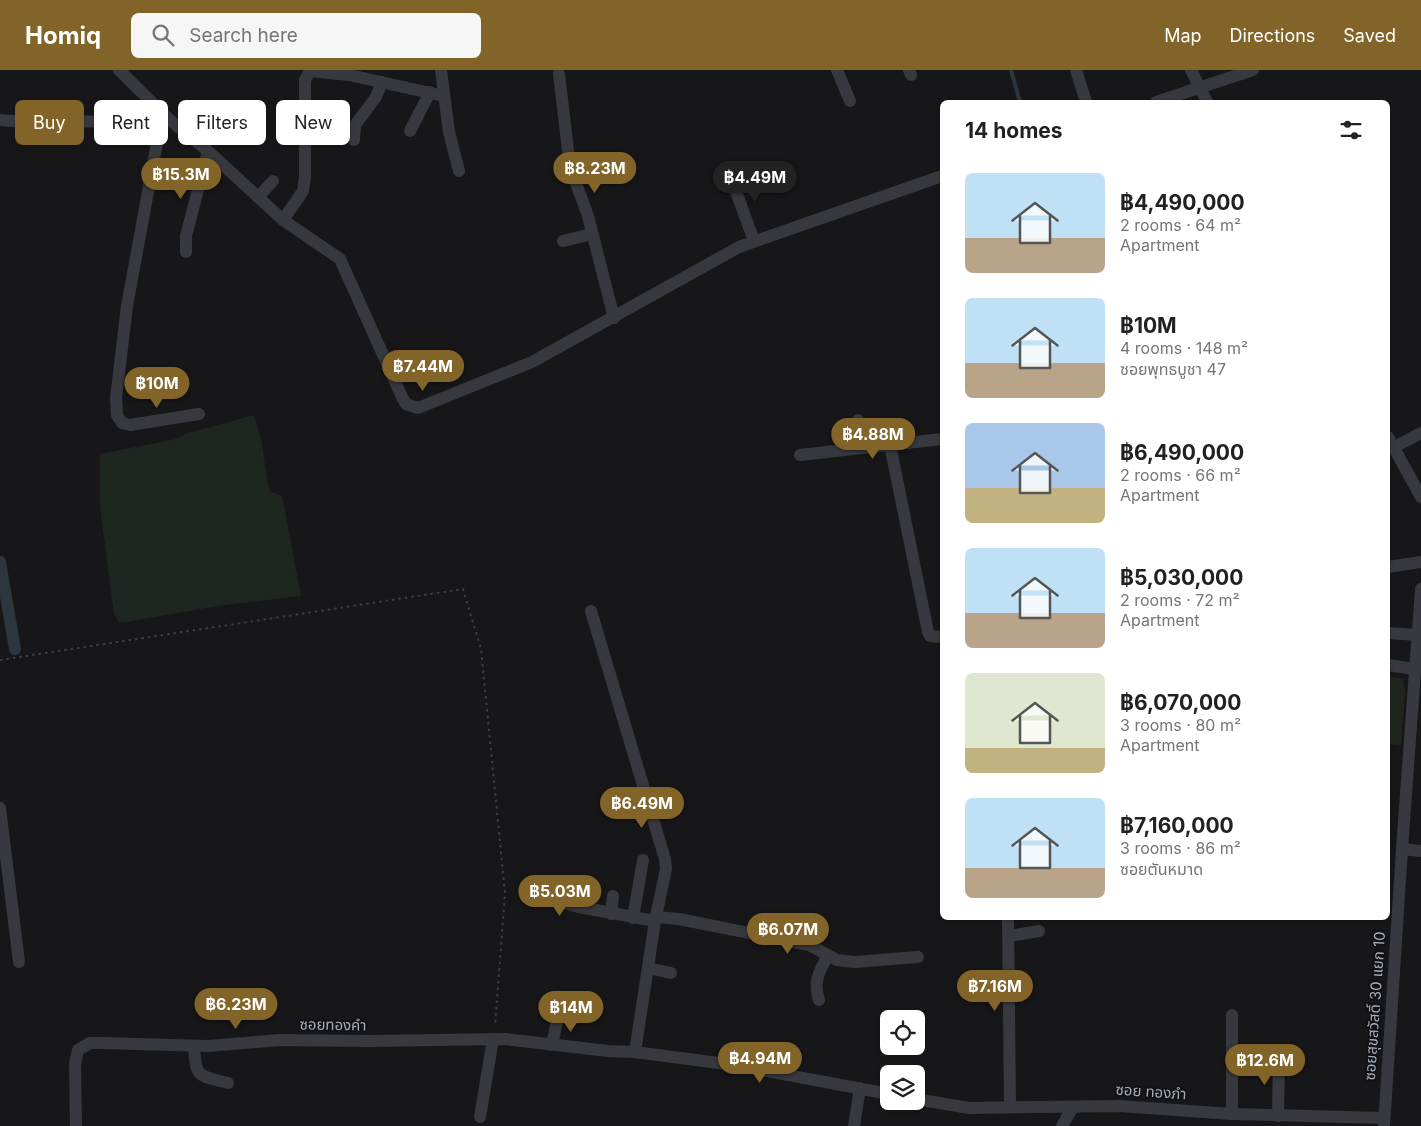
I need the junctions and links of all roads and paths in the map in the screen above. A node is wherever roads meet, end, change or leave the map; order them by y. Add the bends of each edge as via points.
1 (119, 70) edge
2 (441, 70) edge
3 (837, 70) edge
4 (1076, 70) edge
5 (1191, 70) edge
6 (1252, 70) edge
7 (349, 73) edge
8 (559, 74) dead end
9 (382, 82) junction
10 (1200, 88) junction
11 (430, 92) junction
12 (444, 96) junction
13 (147, 100) edge
14 (1085, 100) edge
15 (1162, 100) edge
16 (1207, 100) edge
17 (850, 101) dead end
18 (0, 120) edge
19 (94, 122) edge
20 (168, 122) edge
21 (410, 131) dead end
22 (354, 140) dead end
23 (161, 145) edge
24 (208, 151) junction
25 (459, 171) dead end
26 (730, 175) dead end
27 (940, 177) edge
28 (273, 181) dead end
29 (258, 197) junction
30 (283, 220) junction
31 (592, 234) junction
32 (563, 241) dead end
33 (754, 241) junction
34 (186, 252) dead end
35 (614, 318) junction
36 (199, 414) dead end
37 (858, 420) dead end
38 (1421, 433) edge
39 (940, 439) edge
40 (1391, 442) edge
41 (890, 445) junction
42 (861, 447) junction
43 (800, 455) dead end
44 (1421, 497) edge
45 (1421, 562) edge
46 (1390, 567) edge
47 (1421, 589) edge
48 (591, 611) dead end
49 (1390, 633) edge
50 (1418, 636) junction
51 (940, 637) edge
52 (0, 660) edge
53 (1390, 665) edge
54 (1415, 669) junction
55 (1415, 740) edge
56 (0, 808) edge
57 (2, 834) edge
58 (1402, 849) junction
59 (1421, 851) edge
60 (643, 860) dead end
61 (536, 895) dead end
62 (614, 896) dead end
63 (611, 914) junction
64 (633, 918) junction
65 (656, 919) junction
66 (1008, 920) edge
67 (1039, 930) dead end
68 (1009, 936) junction
69 (828, 955) junction
70 (918, 957) dead end
71 (18, 962) dead end
72 (648, 968) junction
73 (671, 973) dead end
74 (819, 1000) dead end
75 (560, 1007) dead end
76 (1232, 1016) dead end
77 (497, 1039) junction
78 (552, 1045) junction
79 (194, 1046) junction
80 (635, 1052) junction
81 (1279, 1057) dead end
82 (228, 1083) dead end
83 (860, 1088) junction
84 (880, 1092) edge
85 (925, 1101) edge
86 (1010, 1106) junction
87 (1073, 1107) junction
88 (1232, 1114) junction
89 (1278, 1116) junction
90 (480, 1117) dead end
91 (1384, 1122) edge
92 (76, 1126) edge
93 (854, 1126) edge
94 (1062, 1126) edge

1 - 13 street
2 - 12 street
3 - 17 street
4 - 14 street
5 - 10 street
6 - 10 street
7 - 9 street
7 - 30 street via 315,70 307,74 303,191
8 - 31 street via 570,167
9 - 11 street
9 - 22 street via 376,97 356,125
10 - 15 street
10 - 16 street
11 - 12 street
11 - 21 street
12 - 25 street
18 - 19 street
20 - 24 street
23 - 36 street via 127,306 116,398 117,415 122,423 130,426
24 - 29 street
24 - 34 street via 186,236
26 - 33 street
27 - 33 street
28 - 29 street
29 - 30 street
30 - 35 street via 340,259 402,397 412,408 516,369
31 - 32 street
31 - 35 street
33 - 35 street via 714,259
37 - 42 street
38 - 40 street
39 - 41 street
40 - 44 street
41 - 42 street
41 - 51 street via 928,632 930,636
42 - 43 street
45 - 46 street
47 - 50 street, ซอยสุขสวัสดิ์ 30 แยก 10
48 - 65 street via 665,859
49 - 50 street
50 - 54 street, ซอยสุขสวัสดิ์ 30 แยก 10
52 - 77 path via 463,589 481,649 504,893
53 - 54 street
54 - 55 street, ซอยสุขสวัสดิ์ 30 แยก 10
55 - 58 street, ซอยสุขสวัสดิ์ 30 แยก 10
56 - 57 street
57 - 71 street
58 - 59 street
58 - 91 street, ซอยสุขสวัสดิ์ 30 แยก 10
60 - 64 street
61 - 63 street
62 - 63 street
63 - 64 street
64 - 65 street
65 - 69 street via 679,919 809,945
65 - 72 street
66 - 68 street
67 - 68 street
68 - 86 street
69 - 70 street via 854,962
69 - 74 street via 815,986
72 - 73 street
72 - 80 street
75 - 78 street
76 - 88 street
77 - 78 street, ซอยทองคำ
77 - 79 street, ซอยทองคำ via 279,1040
77 - 90 street
78 - 80 street, ซอยทองคำ
79 - 82 street via 198,1073
79 - 92 street, ซอยทองคำ via 90,1043 78,1050 75,1064
80 - 83 street via 734,1065
81 - 89 street
83 - 84 street
83 - 93 street
85 - 86 street, ซอย ทองภํา via 969,1108
86 - 87 street, ซอย ทองภํา
87 - 88 street, ซอย ทองภํา via 1119,1106
87 - 94 street
88 - 89 street, ซอย ทองภํา
89 - 91 street, ซอย ทองภํา

